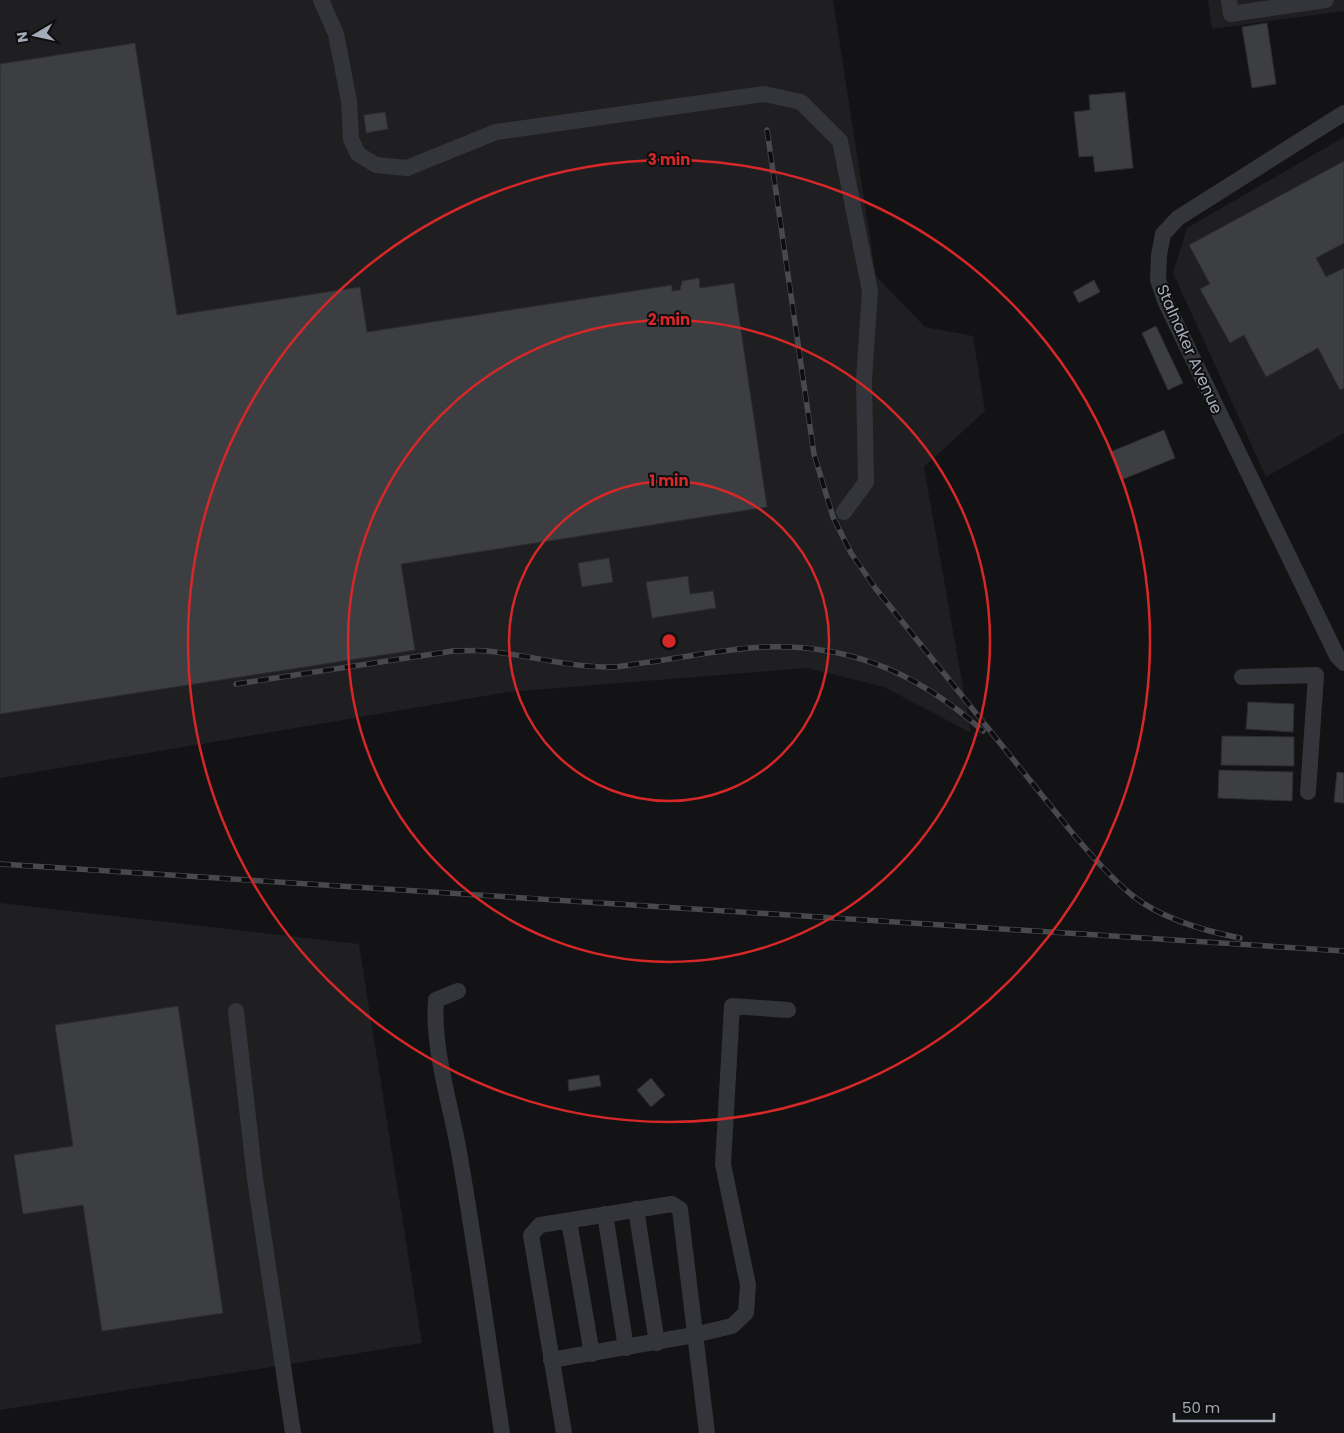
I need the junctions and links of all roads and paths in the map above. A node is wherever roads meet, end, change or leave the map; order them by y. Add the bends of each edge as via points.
1 (321, 0) edge
2 (1229, 0) edge
3 (1326, 0) edge
4 (1344, 113) edge
5 (844, 512) dead end
6 (1340, 660) edge
7 (1316, 675) junction
8 (1242, 677) dead end
9 (1308, 792) dead end
10 (458, 991) dead end
11 (788, 1010) dead end
12 (236, 1011) dead end
13 (636, 1209) junction
14 (605, 1214) junction
15 (569, 1221) junction
16 (694, 1335) junction
17 (657, 1343) junction
18 (626, 1348) junction
19 (592, 1354) junction
20 (551, 1360) junction
21 (293, 1433) edge
22 (502, 1433) edge
23 (564, 1433) edge
24 (707, 1433) edge

1 - 5 street via 336,34 349,101 350,139 358,154 376,165 408,168 496,132 764,94 801,102 840,141 870,291 864,380 866,482
2 - 3 street via 1231,14
4 - 6 street, Stalnaker Avenue via 1178,218 1162,234 1158,280 1166,303
6 - 7 street
7 - 8 street
7 - 9 street
10 - 22 street via 436,1000 435,1020 460,1158
11 - 16 street via 732,1006 723,1164 748,1285 746,1313 732,1326
12 - 21 street via 254,1179
13 - 14 street
13 - 16 street via 672,1204 680,1209
13 - 17 street
14 - 15 street
14 - 18 street
15 - 19 street
15 - 20 street via 540,1225 531,1235
16 - 17 street
16 - 24 street
17 - 18 street
18 - 19 street
19 - 20 street
20 - 23 street

